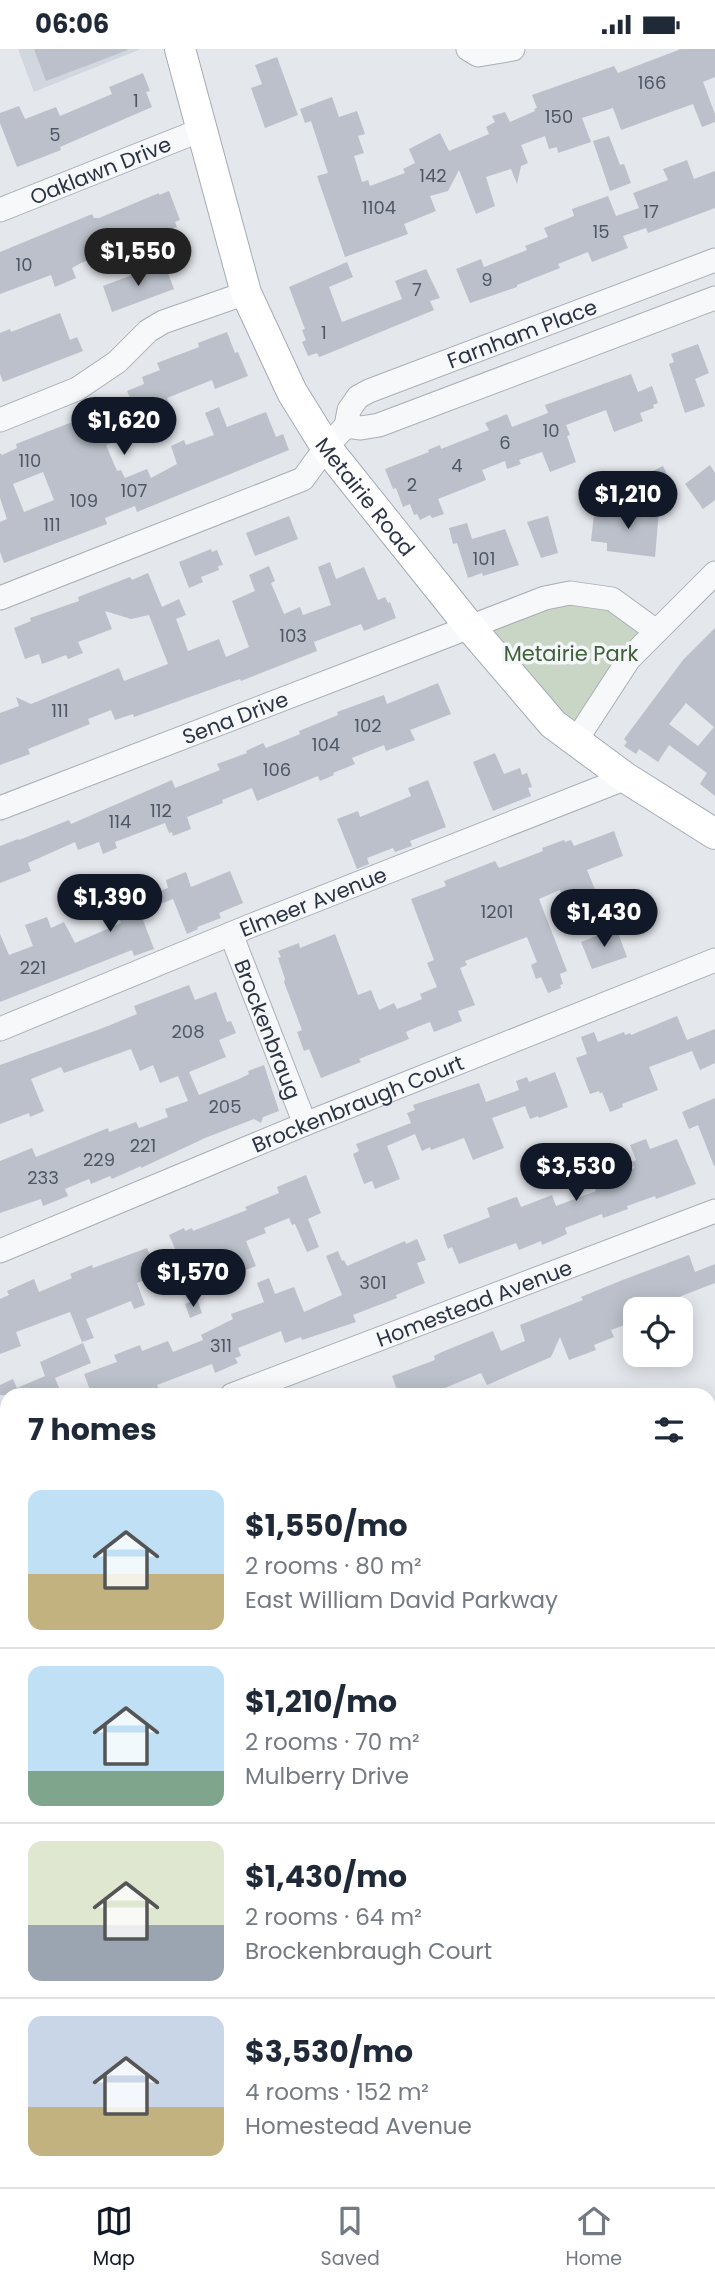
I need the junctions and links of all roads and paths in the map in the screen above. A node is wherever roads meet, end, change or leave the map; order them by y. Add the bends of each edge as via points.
1 (180, 49) edge
2 (468, 49) edge
3 (513, 49) edge
4 (201, 130) junction
5 (0, 210) edge
6 (715, 260) edge
7 (246, 293) junction
8 (715, 298) edge
9 (0, 420) edge
10 (346, 426) junction
11 (326, 447) junction
12 (715, 573) edge
13 (0, 599) edge
14 (470, 627) junction
15 (656, 631) junction
16 (575, 741) junction
17 (626, 778) junction
18 (0, 808) edge
19 (715, 834) edge
20 (231, 934) junction
21 (715, 960) edge
22 (0, 1029) edge
23 (305, 1124) junction
24 (715, 1210) edge
25 (0, 1251) edge
26 (250, 1388) edge

1 - 4 main road, Metairie Road
2 - 3 street via 478,55
4 - 5 street, Oaklawn Drive
4 - 7 main road, Metairie Road
6 - 10 street, Farnham Place via 369,391 349,410
7 - 9 street via 163,322 77,389
7 - 11 main road, Metairie Road via 292,392
8 - 10 street, Farnham Place via 379,425
10 - 11 street, Farnham Place
11 - 13 street, Farnham Place via 303,479
11 - 14 main road, Metairie Road
12 - 15 street
14 - 15 street, Sena Drive via 570,593 612,599
14 - 16 main road, Metairie Road via 554,724
14 - 18 street, Sena Drive
15 - 16 street via 629,659
16 - 17 main road, Metairie Road
17 - 19 main road, Metairie Road
17 - 20 street, Elmeer Avenue
20 - 22 street, Elmeer Avenue
20 - 23 street, Brockenbraug
21 - 23 street, Brockenbraugh Court
23 - 25 street, Brockenbraugh Court
24 - 26 street, Homestead Avenue

